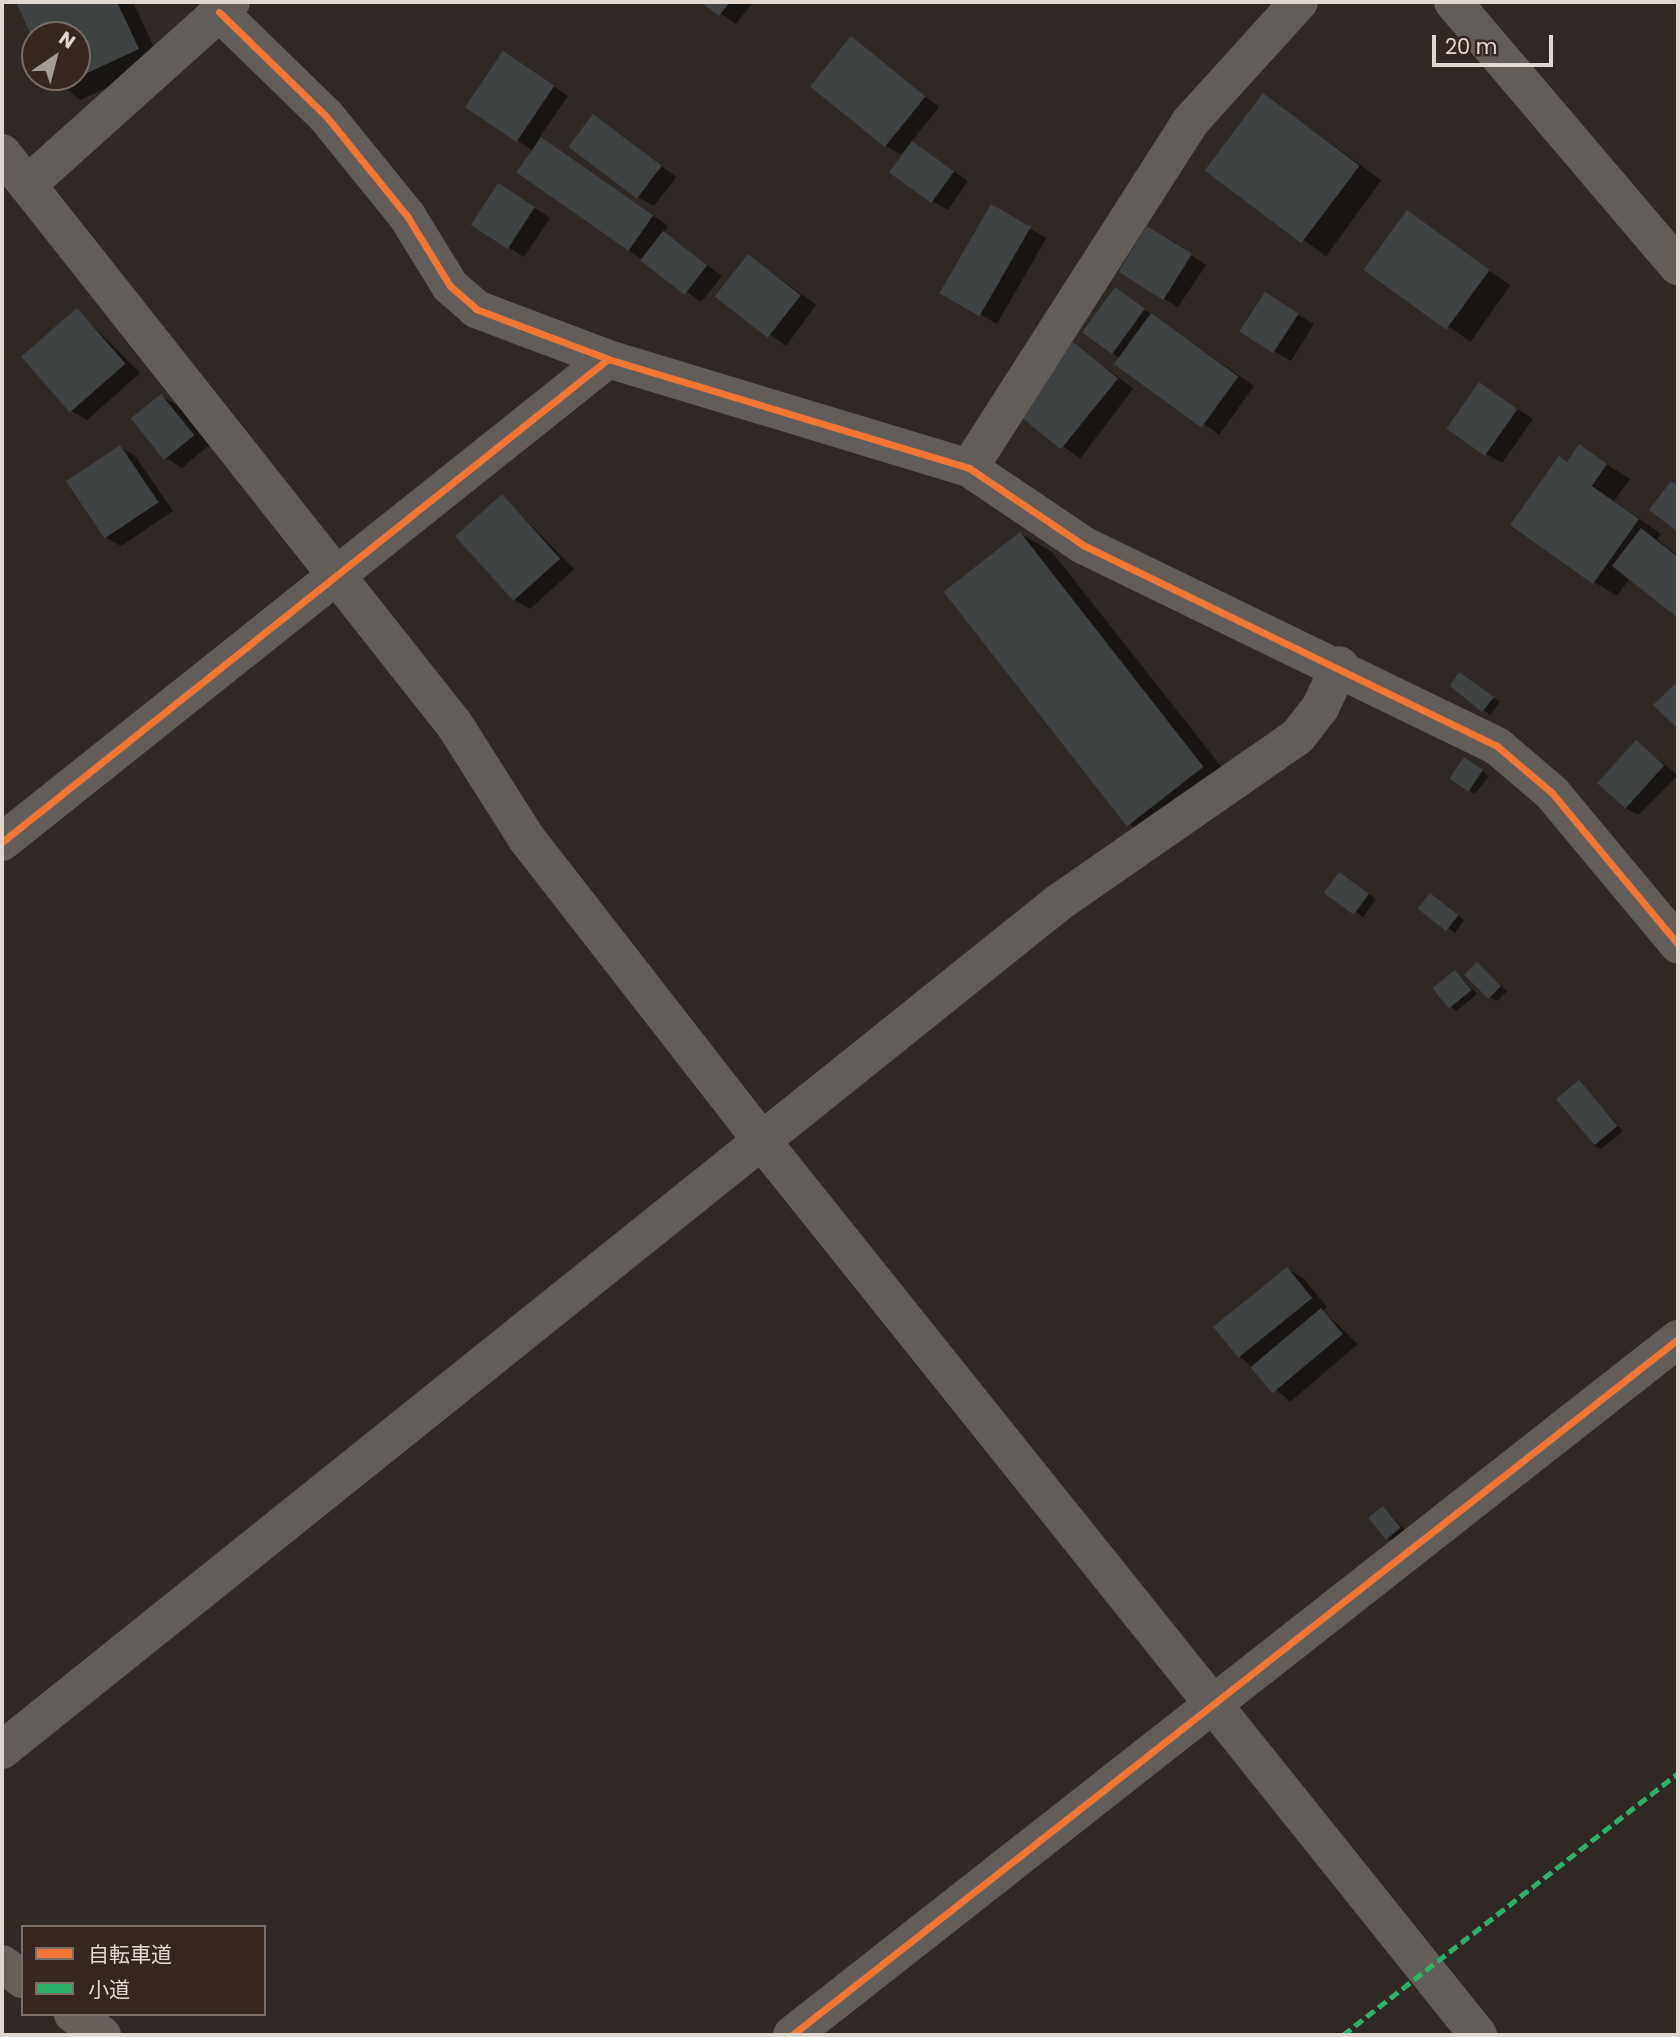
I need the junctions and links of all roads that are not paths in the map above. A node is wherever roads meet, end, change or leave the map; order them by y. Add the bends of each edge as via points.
1 (1299, 2) edge
2 (1453, 2) edge
3 (225, 7) edge
4 (2, 153) edge
5 (27, 185) junction
6 (1678, 266) edge
7 (608, 359) junction
8 (969, 468) junction
9 (338, 577) junction
10 (1340, 666) junction
11 (2, 842) edge
12 (1678, 944) edge
13 (761, 1140) junction
14 (1678, 1339) edge
15 (1214, 1704) junction
16 (2, 1750) edge
17 (2, 1964) edge
18 (21, 1978) edge
19 (76, 2016) edge
20 (102, 2035) edge
21 (792, 2035) edge
22 (1478, 2035) edge

1 - 8 street via 1190,122
2 - 6 street
3 - 5 street
3 - 7 street via 326,116 407,216 450,286 476,309
4 - 5 street
5 - 9 street
7 - 8 street
7 - 9 street
8 - 10 street via 1083,545
9 - 11 street
9 - 13 street via 454,724 527,839
10 - 12 street via 1497,746 1552,793
10 - 13 street via 1321,708 1298,736 1058,903
13 - 15 street
13 - 16 street
14 - 15 street
15 - 21 street
15 - 22 street
17 - 18 main road
19 - 20 main road

